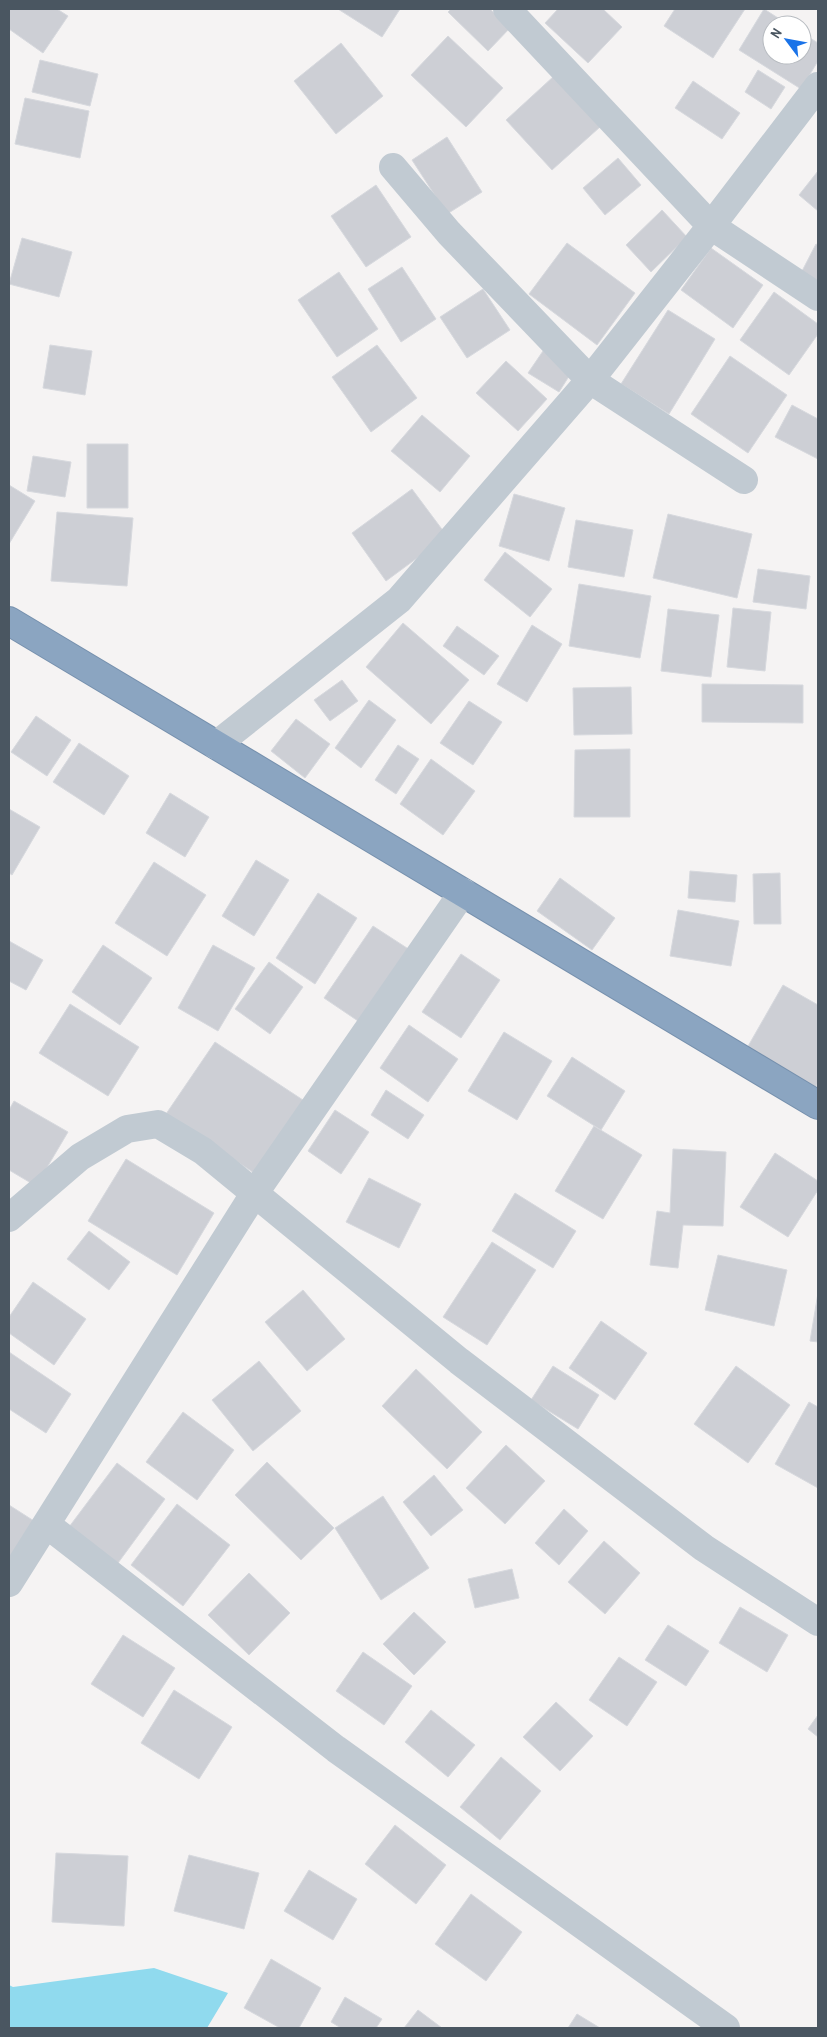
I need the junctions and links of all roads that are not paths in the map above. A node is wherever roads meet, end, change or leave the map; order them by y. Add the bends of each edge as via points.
1 (507, 9) edge
2 (818, 86) edge
3 (393, 167) dead end
4 (711, 226) junction
5 (818, 297) edge
6 (590, 380) junction
7 (744, 480) dead end
8 (9, 621) edge
9 (216, 745) junction
10 (463, 892) junction
11 (818, 1105) edge
12 (254, 1194) junction
13 (9, 1218) edge
14 (46, 1524) junction
15 (9, 1583) edge
16 (818, 1622) edge
17 (726, 2028) edge

1 - 4 street
2 - 4 street
3 - 6 street via 449,233
4 - 5 street
4 - 6 street
6 - 7 street
6 - 9 street via 399,600
8 - 9 highway
9 - 10 highway
10 - 11 highway
10 - 12 street
12 - 13 street via 203,1151 158,1124 127,1129 80,1157
12 - 14 street
12 - 16 street via 459,1361 696,1542
14 - 15 street
14 - 17 street via 336,1749

